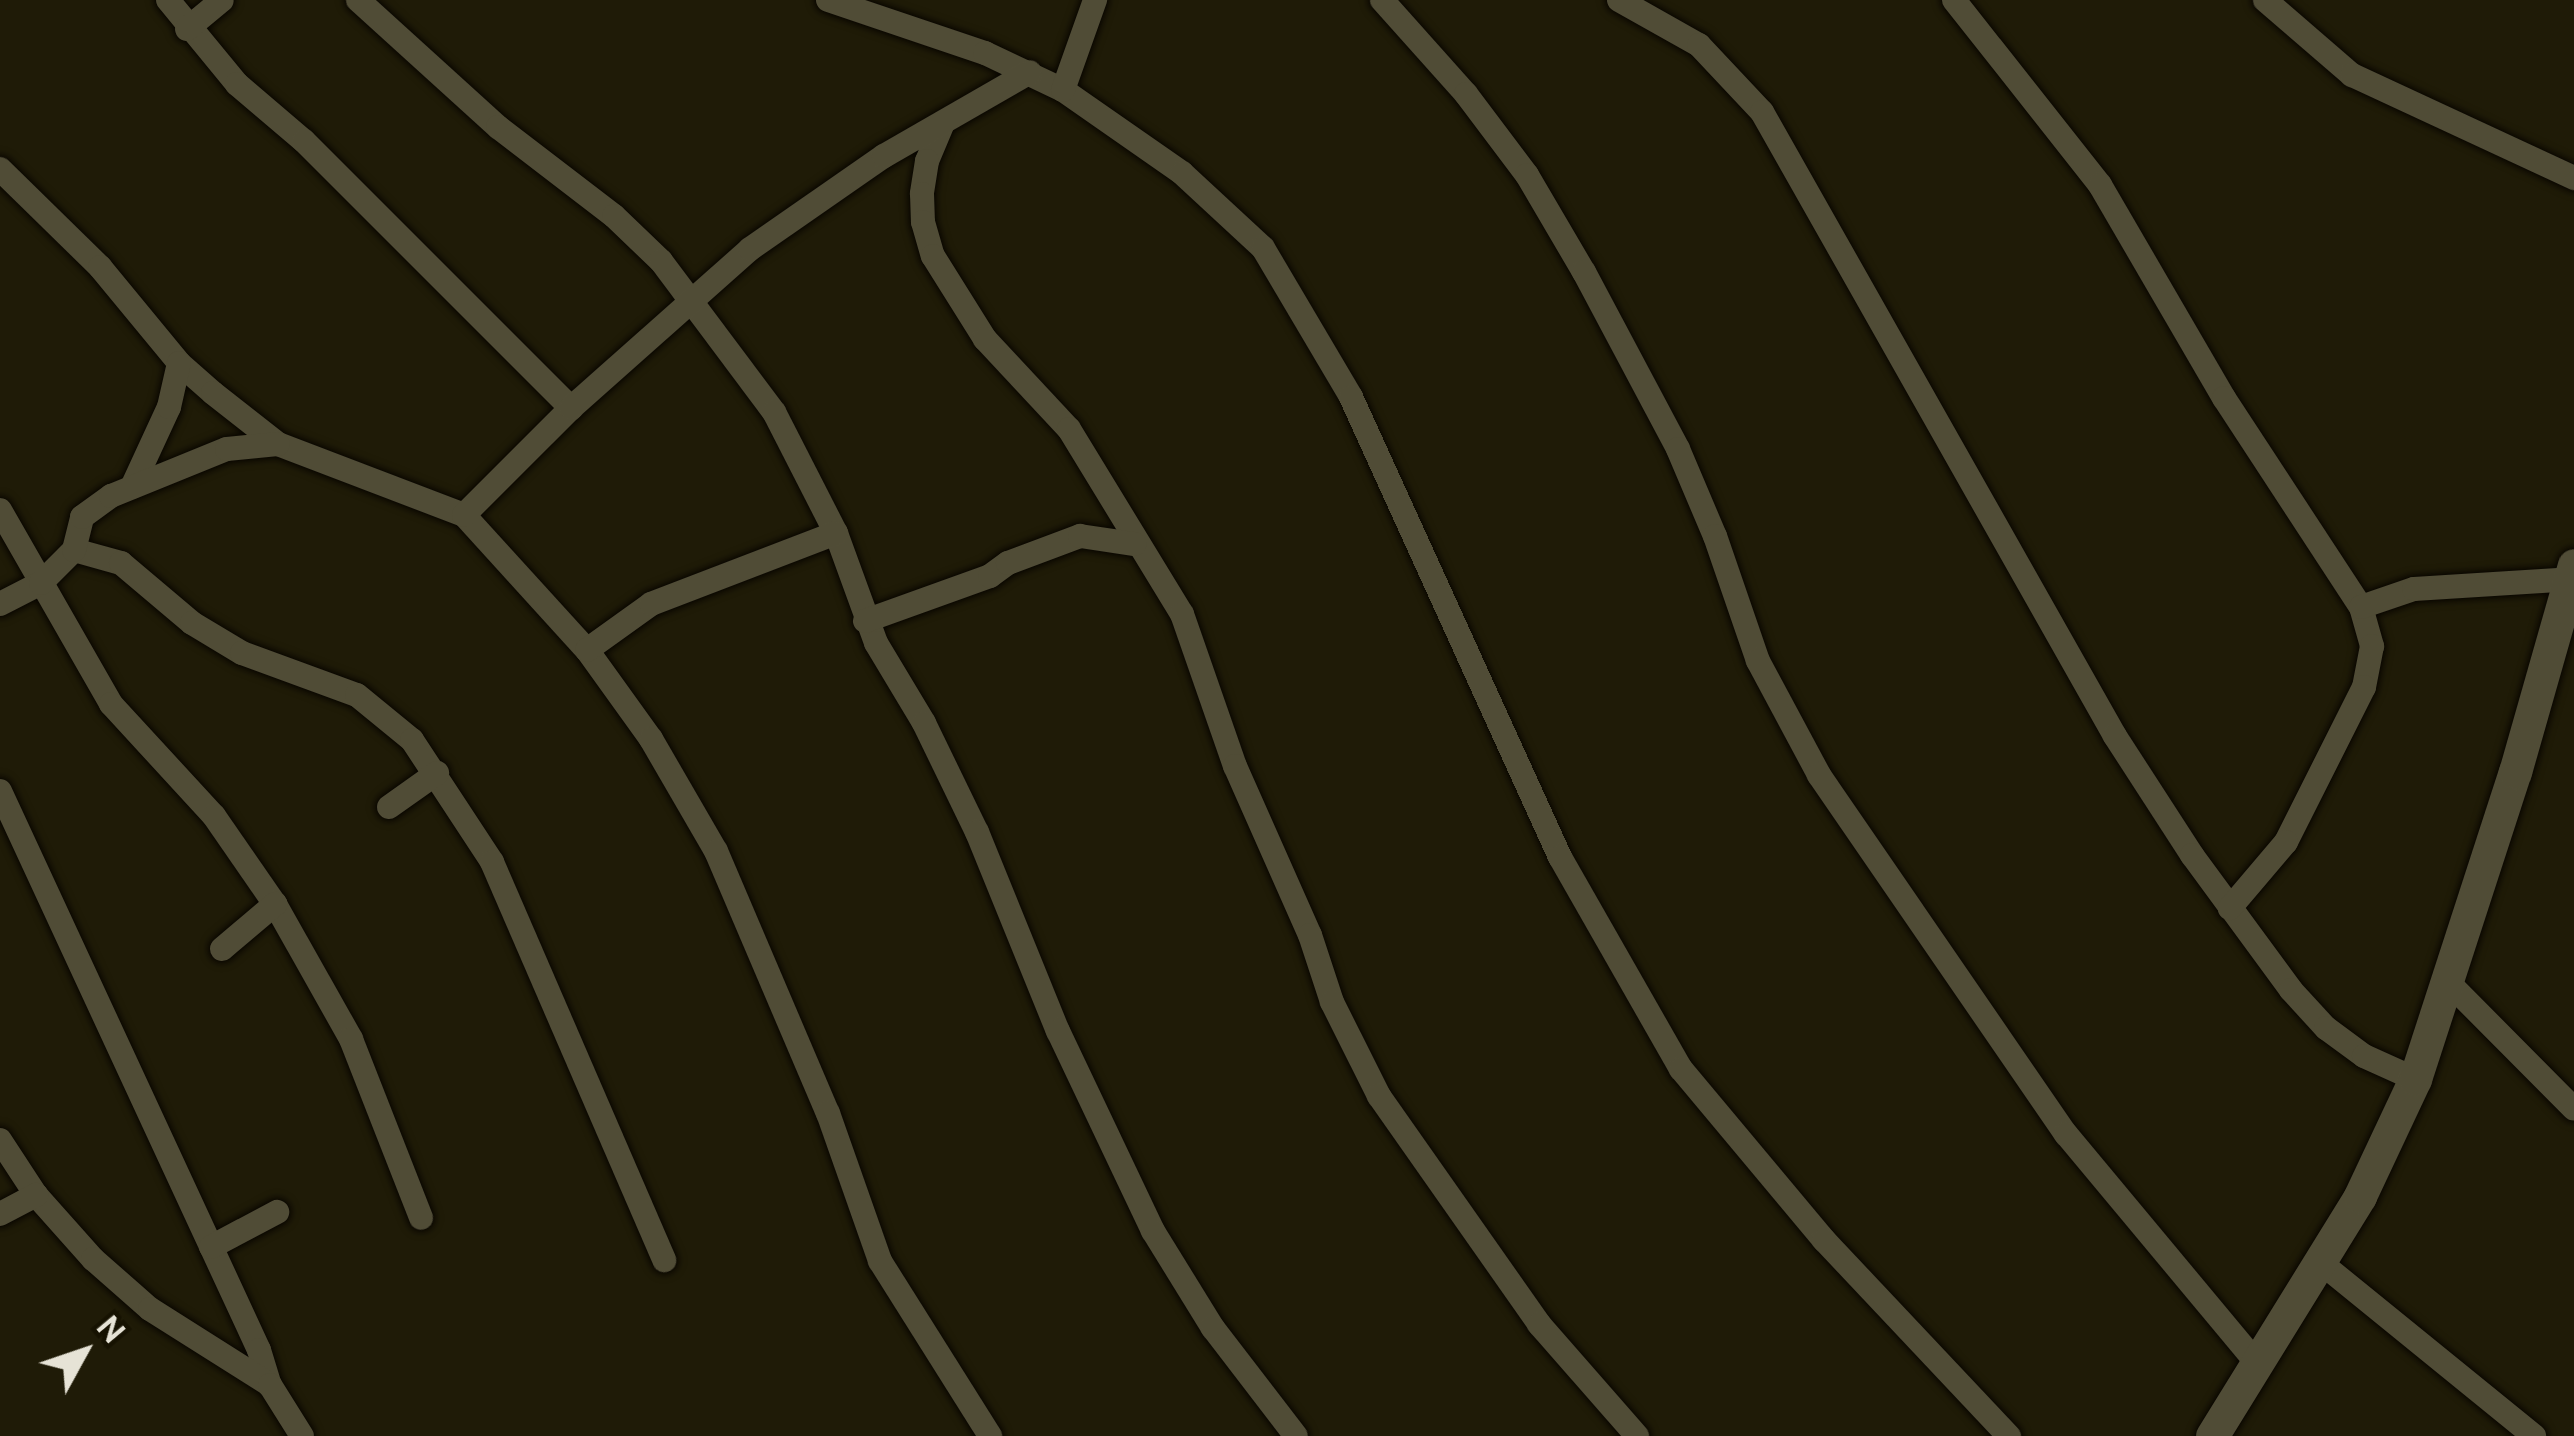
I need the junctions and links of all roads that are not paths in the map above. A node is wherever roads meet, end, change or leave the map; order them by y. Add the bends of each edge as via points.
1 (168, 0) edge
2 (222, 0) edge
3 (358, 0) edge
4 (828, 0) edge
5 (1095, 0) edge
6 (1382, 0) edge
7 (1619, 0) edge
8 (1954, 0) edge
9 (2266, 0) edge
10 (187, 28) junction
11 (1030, 71) junction
12 (1063, 90) junction
13 (943, 123) junction
14 (0, 169) edge
15 (2574, 178) edge
16 (692, 298) junction
17 (179, 363) junction
18 (571, 409) junction
19 (278, 444) junction
20 (132, 487) junction
21 (0, 510) edge
22 (464, 515) junction
23 (836, 532) junction
24 (1135, 544) junction
25 (74, 550) junction
26 (2573, 574) edge
27 (41, 583) junction
28 (0, 604) edge
29 (2361, 607) junction
30 (865, 621) junction
31 (587, 650) junction
32 (437, 773) junction
33 (0, 791) edge
34 (389, 807) dead end
35 (275, 904) junction
36 (2230, 908) junction
37 (222, 949) dead end
38 (2449, 983) junction
39 (2415, 1079) junction
40 (2574, 1109) edge
41 (0, 1140) edge
42 (36, 1195) junction
43 (277, 1212) dead end
44 (0, 1214) edge
45 (421, 1218) dead end
46 (212, 1247) junction
47 (664, 1260) dead end
48 (2320, 1262) junction
49 (2256, 1362) junction
50 (270, 1385) junction
51 (302, 1436) edge
52 (990, 1436) edge
53 (1297, 1436) edge
54 (1637, 1436) edge
55 (2009, 1436) edge
56 (2212, 1436) edge
57 (2534, 1436) edge

1 - 10 street
2 - 10 street
3 - 16 street via 498,127 614,216
4 - 11 street
5 - 12 street
6 - 49 street via 1527,175 1584,272 1678,449 1758,661 1819,775 2066,1134
7 - 36 street via 1699,45 1762,112 2115,736
8 - 29 street via 2100,184 2224,398
9 - 15 street via 2352,75
10 - 18 street
11 - 12 street
11 - 13 street
12 - 55 street via 1183,173 1263,248 1351,397 1561,857 1682,1069 1824,1240
13 - 16 street via 805,207
13 - 24 street via 922,194 933,256 986,339 1069,429
14 - 17 street via 100,267
16 - 18 street
16 - 23 street via 774,412
17 - 19 street
17 - 20 street via 170,407
18 - 22 street
19 - 20 street via 227,448
19 - 22 street
20 - 25 street via 82,517
21 - 27 street
22 - 31 street
23 - 30 street
23 - 31 street via 651,604
24 - 30 street via 1080,536
24 - 54 street via 1195,640 1235,766 1379,1096 1539,1324
25 - 27 street
25 - 32 street via 121,563 242,653 358,695
26 - 29 street via 2414,589
26 - 38 street
27 - 28 street
27 - 35 street via 111,704 214,816
29 - 36 street via 2372,646 2364,687 2286,842
30 - 53 street via 977,832 1058,1031 1154,1231 1214,1328
31 - 52 street via 716,851 828,1113 880,1261
32 - 34 street
32 - 47 street via 492,862
33 - 46 street
35 - 37 street
35 - 45 street via 351,1039
36 - 39 street via 2326,1028
38 - 39 street
38 - 40 street
39 - 48 street
41 - 42 street
42 - 44 street
42 - 50 street via 149,1309
43 - 46 street
46 - 50 street
48 - 49 street
48 - 57 street
49 - 56 street
50 - 51 street

